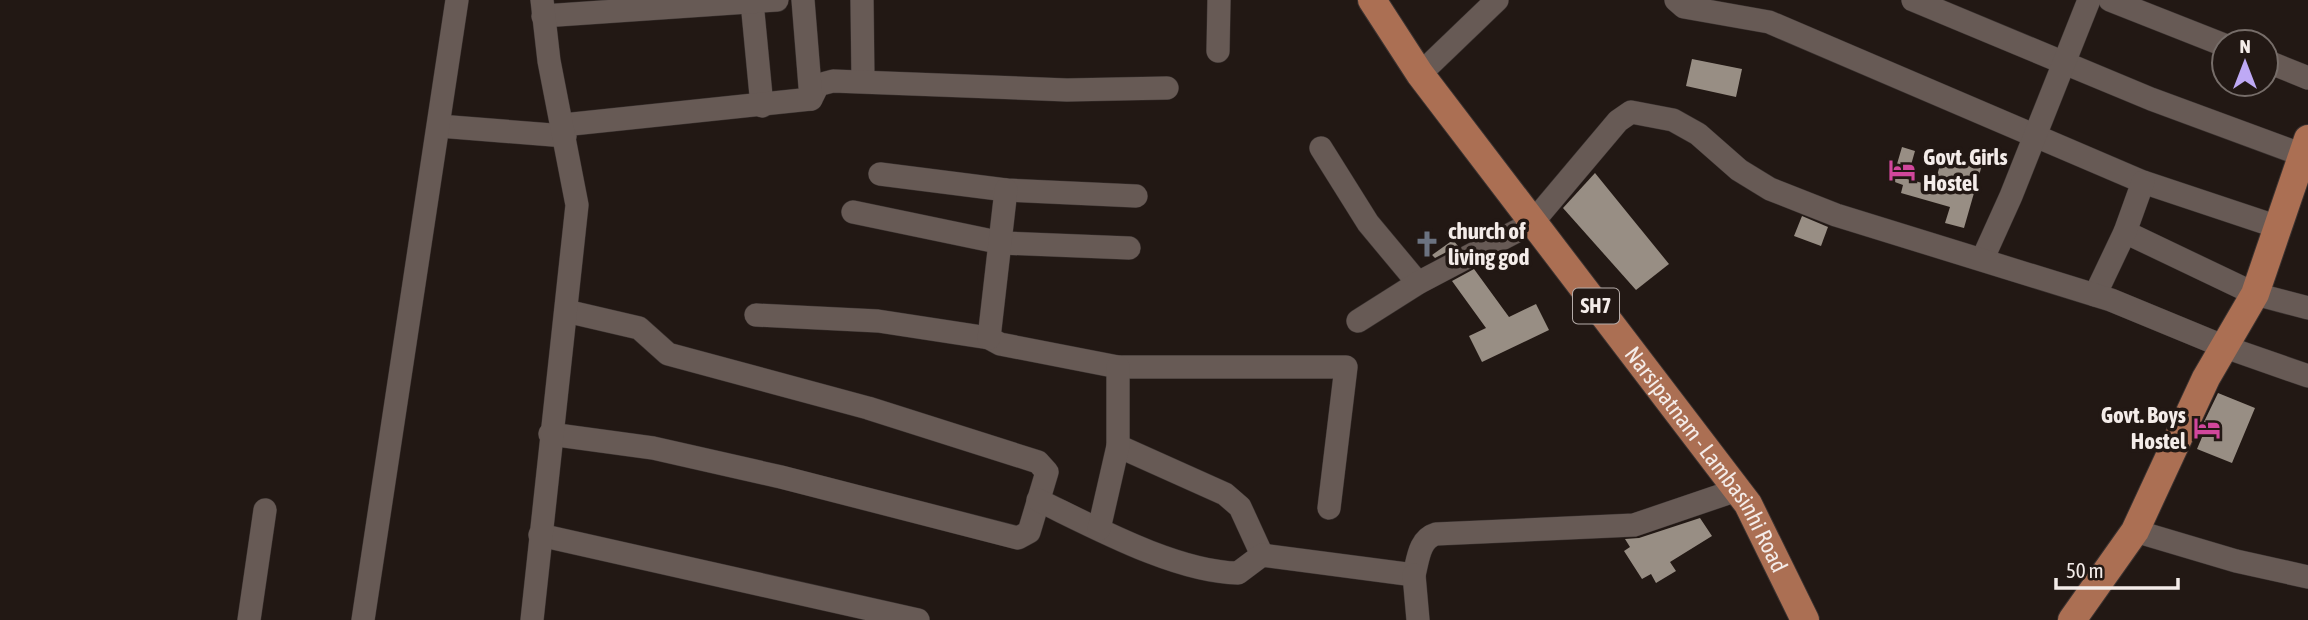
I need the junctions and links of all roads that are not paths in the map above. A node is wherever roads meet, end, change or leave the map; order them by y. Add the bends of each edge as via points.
1 (457, 0) edge
2 (777, 0) edge
3 (803, 0) edge
4 (862, 0) edge
5 (1219, 0) edge
6 (1372, 0) edge
7 (1497, 0) edge
8 (1676, 0) edge
9 (1913, 0) edge
10 (2089, 0) edge
11 (2110, 0) edge
12 (752, 2) edge
13 (543, 8) edge
14 (2210, 39) edge
15 (1218, 51) dead end
16 (2062, 64) junction
17 (2280, 67) edge
18 (1420, 74) junction
19 (2308, 78) edge
20 (863, 80) junction
21 (1167, 88) dead end
22 (811, 99) junction
23 (762, 106) junction
24 (439, 126) junction
25 (564, 131) junction
26 (2036, 134) junction
27 (1321, 148) dead end
28 (2306, 150) edge
29 (880, 174) dead end
30 (2143, 182) junction
31 (1006, 190) junction
32 (1136, 196) dead end
33 (853, 212) dead end
34 (1532, 223) junction
35 (2278, 227) junction
36 (2125, 232) junction
37 (1002, 243) junction
38 (1129, 248) dead end
39 (1983, 258) junction
40 (1418, 283) junction
41 (2095, 295) junction
42 (2255, 295) junction
43 (2308, 308) edge
44 (566, 311) junction
45 (756, 315) dead end
46 (1358, 321) dead end
47 (989, 338) junction
48 (2225, 346) junction
49 (1118, 367) junction
50 (2308, 376) edge
51 (550, 434) junction
52 (1118, 446) junction
53 (1737, 490) junction
54 (1038, 500) junction
55 (1329, 508) dead end
56 (265, 510) dead end
57 (1099, 529) junction
58 (2135, 531) junction
59 (540, 535) junction
60 (1262, 555) junction
61 (1413, 575) junction
62 (2308, 575) edge
63 (249, 620) edge
64 (363, 620) edge
65 (532, 620) edge
66 (918, 620) edge
67 (1418, 620) edge
68 (1805, 620) edge
69 (2072, 620) edge

1 - 24 street
2 - 12 street
3 - 22 street
4 - 20 street
5 - 15 street
6 - 18 main road, Narsipatnam - Lambasinhi Road / SH7
7 - 18 street
8 - 26 street via 1684,7 1769,22
9 - 16 street
10 - 16 street
11 - 14 street
12 - 13 street
12 - 23 street
13 - 25 street
16 - 26 street
16 - 28 street
17 - 19 street
18 - 34 main road, Narsipatnam - Lambasinhi Road / SH7
20 - 21 street via 1067,90
20 - 22 street via 822,83
22 - 23 street
23 - 25 street via 694,110
24 - 25 street
24 - 64 street
25 - 44 street via 577,205
26 - 30 street
26 - 39 street
27 - 40 street via 1368,223
28 - 35 main road
29 - 31 street
30 - 35 street
30 - 36 street
31 - 32 street
31 - 37 street
33 - 37 street
34 - 39 street via 1618,121 1631,112 1644,113 1682,124 1770,189 1836,215
34 - 40 street
34 - 53 main road, Narsipatnam - Lambasinhi Road / SH7
35 - 42 main road
36 - 41 street
36 - 42 street
37 - 38 street
37 - 47 street
39 - 41 street
40 - 46 street
41 - 48 street
42 - 43 street
42 - 48 main road
44 - 51 street
44 - 54 street via 639,328 668,354 868,408 1038,462 1047,472
45 - 47 street via 878,321
47 - 49 street
48 - 50 street
48 - 58 main road
49 - 52 street
49 - 55 street via 1346,367
51 - 54 street via 666,451 1018,538 1028,532
51 - 59 street
52 - 57 street
52 - 60 street via 1225,494 1240,507
53 - 61 street via 1634,525 1428,536
53 - 68 main road, Narsipatnam - Lambasinhi Road / SH7
54 - 57 street
56 - 63 street
57 - 60 street via 1198,568 1238,573
58 - 62 street via 2236,561
58 - 69 main road
59 - 65 street
59 - 66 street
60 - 61 street
61 - 67 street

